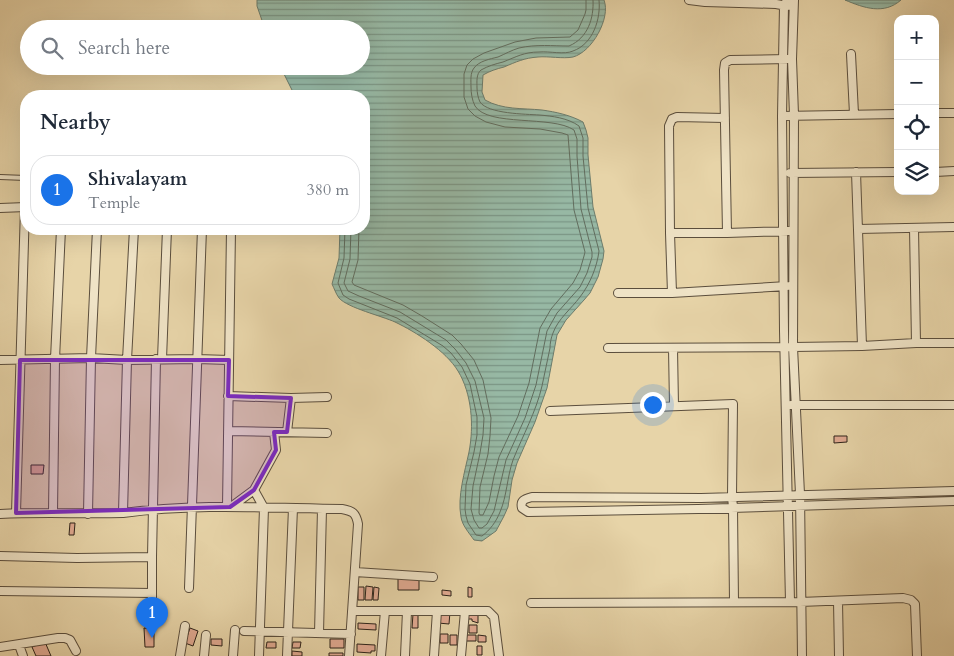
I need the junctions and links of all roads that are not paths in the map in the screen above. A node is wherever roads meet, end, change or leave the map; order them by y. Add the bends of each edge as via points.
1 (689, 0) edge
2 (785, 3) edge
3 (794, 4) edge
4 (851, 54) dead end
5 (792, 59) junction
6 (783, 60) junction
7 (954, 113) edge
8 (854, 114) junction
9 (894, 114) edge
10 (939, 114) edge
11 (794, 115) junction
12 (782, 116) junction
13 (725, 118) junction
14 (794, 172) junction
15 (856, 172) junction
16 (894, 172) edge
17 (939, 172) edge
18 (954, 172) edge
19 (783, 173) junction
20 (0, 177) edge
21 (20, 178) edge
22 (0, 208) edge
23 (20, 208) edge
24 (954, 227) edge
25 (914, 228) junction
26 (858, 229) junction
27 (784, 231) junction
28 (793, 231) junction
29 (670, 233) junction
30 (727, 233) junction
31 (25, 235) edge
32 (61, 235) edge
33 (96, 235) edge
34 (134, 235) edge
35 (167, 235) edge
36 (202, 235) edge
37 (231, 235) edge
38 (794, 285) junction
39 (784, 286) junction
40 (672, 292) junction
41 (618, 293) dead end
42 (916, 343) junction
43 (954, 343) edge
44 (862, 346) junction
45 (784, 347) junction
46 (793, 347) junction
47 (608, 348) dead end
48 (673, 348) junction
49 (92, 358) junction
50 (197, 358) junction
51 (55, 359) junction
52 (159, 359) junction
53 (0, 360) edge
54 (20, 360) junction
55 (127, 360) junction
56 (229, 360) junction
57 (228, 396) junction
58 (327, 396) dead end
59 (291, 398) junction
60 (796, 405) junction
61 (954, 405) edge
62 (674, 406) junction
63 (785, 406) junction
64 (550, 411) dead end
65 (228, 431) junction
66 (274, 432) junction
67 (287, 432) junction
68 (327, 433) dead end
69 (254, 490) junction
70 (954, 491) edge
71 (800, 494) junction
72 (787, 495) junction
73 (732, 496) junction
74 (954, 501) edge
75 (800, 505) junction
76 (788, 506) junction
77 (192, 507) junction
78 (229, 507) junction
79 (264, 508) junction
80 (293, 508) junction
81 (733, 508) junction
82 (152, 509) junction
83 (322, 509) junction
84 (16, 513) junction
85 (53, 513) junction
86 (124, 513) junction
87 (0, 514) edge
88 (88, 514) junction
89 (0, 556) edge
90 (152, 557) junction
91 (354, 572) junction
92 (433, 577) dead end
93 (189, 588) dead end
94 (0, 591) edge
95 (152, 593) junction
96 (838, 601) junction
97 (734, 602) junction
98 (790, 602) junction
99 (800, 602) junction
100 (530, 603) dead end
101 (152, 606) dead end
102 (352, 611) junction
103 (384, 611) junction
104 (407, 611) junction
105 (436, 611) junction
106 (465, 611) junction
107 (185, 626) dead end
108 (260, 631) junction
109 (289, 632) junction
110 (319, 633) junction
111 (351, 634) junction
112 (206, 635) dead end
113 (18, 645) junction
114 (0, 647) edge
115 (76, 651) dead end
116 (24, 656) edge
117 (180, 656) edge
118 (204, 656) edge
119 (233, 656) edge
120 (259, 656) edge
121 (287, 656) edge
122 (349, 656) edge
123 (381, 656) edge
124 (405, 656) edge
125 (434, 656) edge
126 (461, 656) edge
127 (498, 656) edge
128 (802, 656) edge
129 (839, 656) edge
130 (917, 656) edge

1 - 2 street
2 - 3 street
2 - 6 street
3 - 5 street
4 - 8 street
5 - 6 street
5 - 11 street
6 - 12 street
6 - 13 street via 730,60 725,63
7 - 10 street
8 - 9 street
8 - 11 street
11 - 12 street
11 - 14 street
12 - 19 street
13 - 29 street via 672,119 669,126
13 - 30 street
14 - 15 street
14 - 19 street
14 - 28 street
15 - 16 street
15 - 26 street
17 - 18 street
19 - 27 street
20 - 21 lane
22 - 23 street
24 - 25 street
25 - 26 street
25 - 42 street
26 - 44 street
27 - 28 street
27 - 30 street
27 - 39 street
28 - 38 street
29 - 30 street
29 - 40 street
31 - 54 street
32 - 51 street
33 - 49 street
34 - 55 street
35 - 52 street
36 - 50 street
37 - 56 street
38 - 39 street
38 - 46 street
39 - 40 street
39 - 45 street
40 - 41 street
42 - 43 street
42 - 44 street
44 - 46 street
45 - 46 street
45 - 48 street
45 - 63 street
46 - 60 street
47 - 48 street
48 - 62 street
49 - 51 street
49 - 55 street
49 - 88 street
50 - 52 street
50 - 56 street
50 - 77 street
51 - 54 street
51 - 85 street
52 - 55 street
52 - 82 street
53 - 54 street
54 - 84 street
55 - 86 street
56 - 57 street
57 - 59 street
57 - 65 street
58 - 59 street
59 - 67 street
60 - 61 street
60 - 63 street
60 - 71 street
62 - 64 street
62 - 73 street via 733,404
63 - 72 street
65 - 66 street
65 - 78 street
66 - 67 street
66 - 69 street via 276,450
67 - 68 street
69 - 78 street
69 - 79 street
70 - 71 street
71 - 72 street
71 - 75 street
72 - 73 street
72 - 76 street
73 - 81 street
73 - 81 street via 532,497 524,499 521,504 528,512
74 - 75 street
75 - 76 street
75 - 99 street
76 - 81 street
76 - 98 street
77 - 78 street
77 - 82 street
77 - 93 street
78 - 79 street
79 - 80 street
79 - 108 street
80 - 83 street
80 - 109 street
81 - 97 street
82 - 86 street
82 - 90 street
83 - 91 street via 349,510 357,518
83 - 110 street
84 - 85 street
84 - 87 street
85 - 88 street
86 - 88 street
89 - 90 street
90 - 95 street
91 - 92 street
91 - 102 street
94 - 95 street
95 - 101 street
96 - 99 street
96 - 129 street
96 - 130 street via 911,600 916,613
97 - 98 street
97 - 100 street
98 - 99 street
99 - 128 street
102 - 103 street
102 - 111 street
103 - 104 street
103 - 123 street
104 - 105 street
104 - 124 street
105 - 106 street
105 - 125 street
106 - 126 street
106 - 127 street via 488,612 494,617
107 - 117 street
108 - 109 street
108 - 119 street via 239,630
108 - 120 street
109 - 110 street
109 - 121 street
110 - 111 street
111 - 122 street
112 - 118 street
113 - 114 street
113 - 115 street via 65,638 70,640
113 - 116 street

